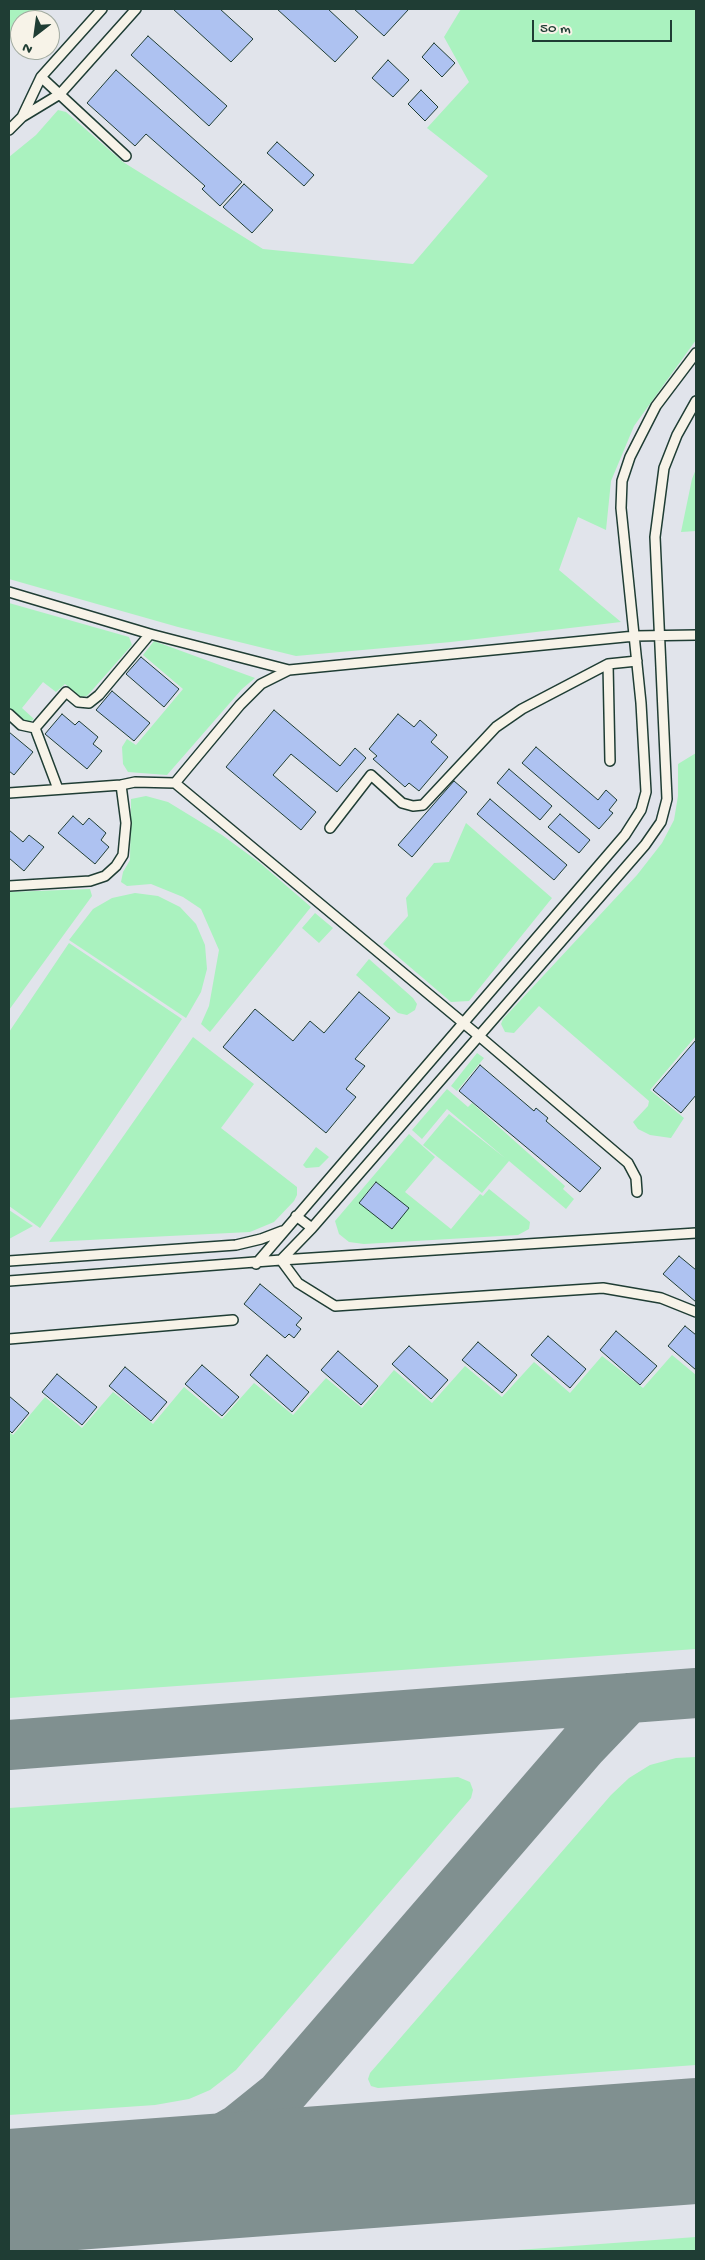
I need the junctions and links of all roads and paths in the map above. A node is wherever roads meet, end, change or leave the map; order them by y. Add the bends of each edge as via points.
1 (102, 9) edge
2 (136, 9) edge
3 (41, 77) junction
4 (60, 94) junction
5 (22, 116) junction
6 (9, 130) edge
7 (126, 156) dead end
8 (696, 353) edge
9 (696, 401) edge
10 (9, 592) edge
11 (150, 634) junction
12 (696, 635) edge
13 (635, 636) junction
14 (658, 636) junction
15 (637, 661) junction
16 (608, 664) junction
17 (289, 670) junction
18 (9, 714) edge
19 (35, 728) junction
20 (610, 761) dead end
21 (175, 783) junction
22 (121, 785) junction
23 (58, 789) junction
24 (9, 793) edge
25 (330, 828) dead end
26 (9, 886) edge
27 (462, 1023) junction
28 (479, 1036) junction
29 (637, 1192) dead end
30 (296, 1216) junction
31 (312, 1228) junction
32 (284, 1229) junction
33 (696, 1233) edge
34 (281, 1260) junction
35 (9, 1261) edge
36 (256, 1264) junction
37 (9, 1281) edge
38 (696, 1312) edge
39 (233, 1320) dead end
40 (9, 1338) edge

1 - 3 lane
2 - 4 lane
3 - 4 lane
3 - 5 lane
4 - 5 lane
4 - 7 lane
5 - 6 lane
8 - 13 lane via 656,406 630,457 622,481 621,508
9 - 14 lane via 664,468 658,499 655,537
10 - 11 lane
11 - 17 lane
11 - 19 lane via 99,695 89,703 78,702 66,692
12 - 14 lane
13 - 14 lane
13 - 15 lane
13 - 17 lane
14 - 28 lane via 667,799 661,822 645,845
15 - 16 lane
15 - 27 lane via 646,792 641,810 625,835
16 - 20 lane
16 - 25 lane via 522,709 496,727 423,805 402,803 371,775
17 - 21 lane via 261,684
18 - 19 lane via 21,725
19 - 23 lane
21 - 22 lane
21 - 27 lane
22 - 23 lane
22 - 26 lane via 126,823 122,855 105,876 90,881
23 - 24 lane
27 - 28 lane
27 - 30 lane
28 - 29 lane via 628,1163 636,1178
28 - 31 lane
30 - 31 lane
30 - 32 lane
31 - 34 lane
32 - 35 lane via 262,1239 236,1245
32 - 36 lane
33 - 34 lane
34 - 36 lane
34 - 38 lane via 298,1283 334,1306 604,1288 661,1298
36 - 37 lane
39 - 40 lane

